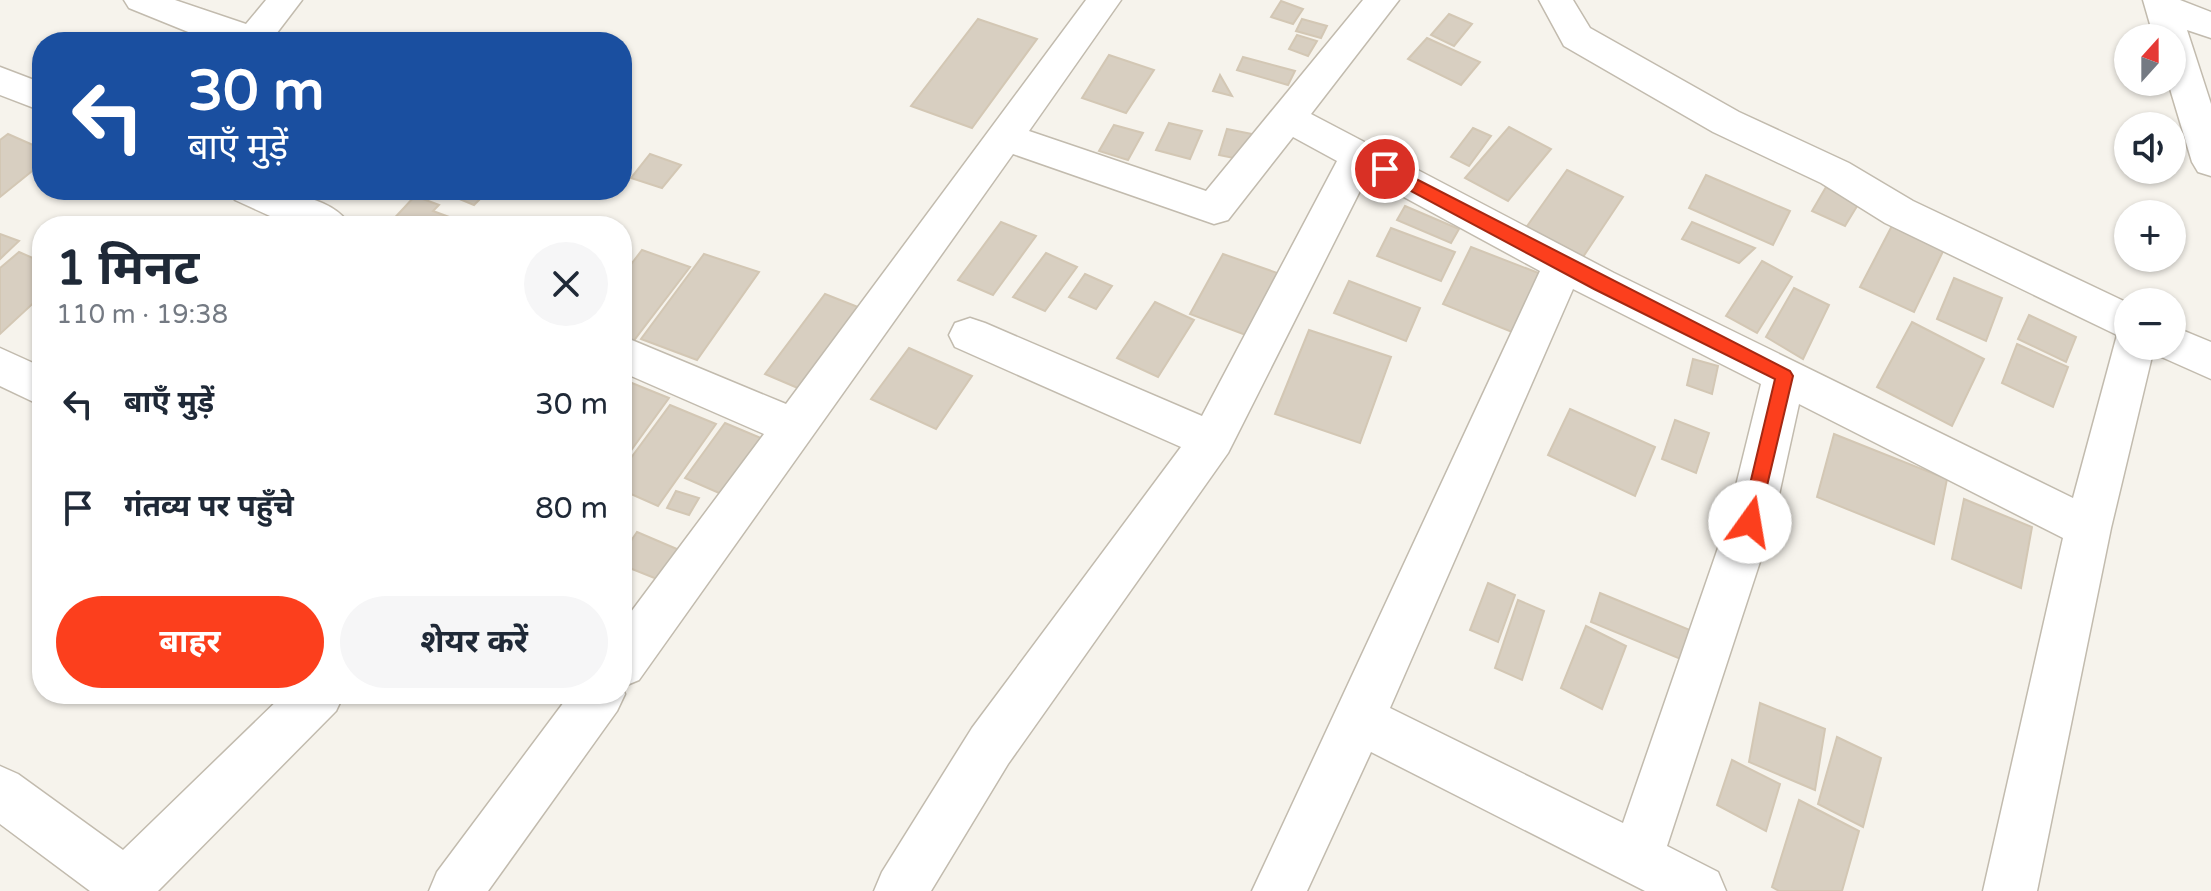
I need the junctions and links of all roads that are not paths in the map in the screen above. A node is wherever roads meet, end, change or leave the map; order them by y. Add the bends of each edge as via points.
1 (141, 0) edge
2 (285, 0) edge
3 (1104, 0) edge
4 (1382, 0) edge
5 (1556, 0) edge
6 (2161, 3) edge
7 (2211, 26) edge
8 (222, 32) edge
9 (259, 32) edge
10 (0, 80) edge
11 (32, 94) edge
12 (1288, 118) junction
13 (1005, 137) junction
14 (1359, 156) junction
15 (2211, 162) edge
16 (272, 200) edge
17 (308, 216) edge
18 (1563, 265) junction
19 (2114, 315) edge
20 (970, 335) dead end
21 (2186, 349) edge
22 (632, 357) edge
23 (2130, 360) edge
24 (2211, 361) edge
25 (0, 366) edge
26 (1784, 376) junction
27 (32, 383) edge
28 (796, 428) junction
29 (1212, 440) junction
30 (2088, 528) junction
31 (632, 650) edge
32 (309, 704) edge
33 (593, 704) edge
34 (1360, 719) junction
35 (0, 792) edge
36 (1637, 858) junction
37 (127, 889) edge
38 (456, 891) edge
39 (901, 891) edge
40 (1279, 891) edge
41 (1699, 891) edge
42 (2010, 891) edge

1 - 8 street
2 - 9 street
3 - 13 street
4 - 12 street
5 - 19 street via 1577,37 1726,122
6 - 7 street
6 - 15 street
10 - 11 street
12 - 13 street via 1214,209
12 - 14 street
13 - 28 street
14 - 18 street
14 - 29 street
16 - 17 street
18 - 26 street
18 - 34 street
20 - 29 street
21 - 24 street
22 - 28 street
23 - 30 street
25 - 27 street
26 - 30 street
26 - 36 street via 1750,522
28 - 31 street
29 - 39 street via 990,746
30 - 42 street
32 - 37 street
33 - 38 street
34 - 36 street
34 - 40 street
35 - 37 street
36 - 41 street

